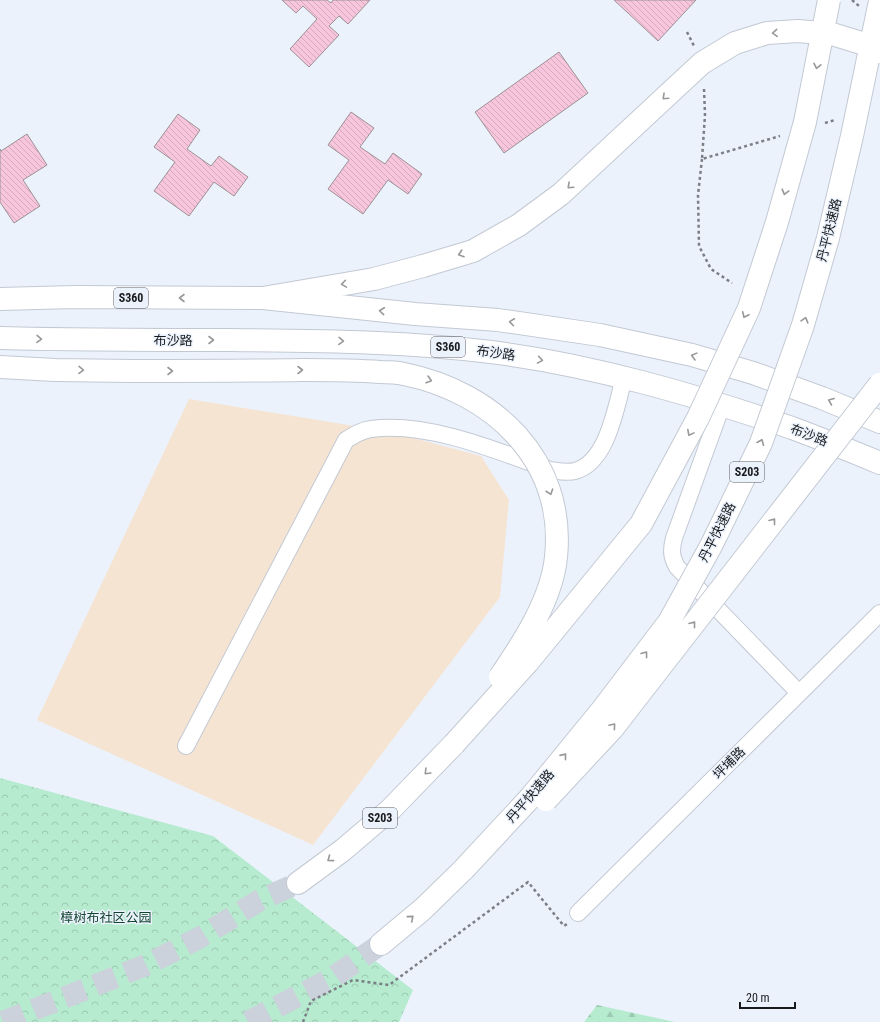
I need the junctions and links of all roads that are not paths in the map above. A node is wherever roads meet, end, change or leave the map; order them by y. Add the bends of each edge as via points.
1 (830, 0) edge
2 (880, 1) edge
3 (880, 52) edge
4 (263, 298) junction
5 (0, 299) edge
6 (0, 338) edge
7 (0, 367) edge
8 (624, 378) junction
9 (880, 384) edge
10 (722, 405) junction
11 (880, 422) edge
12 (880, 463) edge
13 (880, 613) edge
14 (799, 693) junction
15 (454, 744) junction
16 (186, 746) dead end
17 (464, 869) junction
18 (298, 883) tunnel mouth
19 (578, 913) road end
20 (381, 944) tunnel mouth

1 -> 15 main road, S203, bridge via 805,122 777,222 749,308 698,418 641,524 528,662
17 -> 2 main road, 丹平快速路 / S203, bridge via 530,798 669,622 712,544 761,443 803,325 828,238
3 -> 4 main road, bridge via 871,46 832,34 798,31 767,33 735,43 702,63 561,194 519,225 472,251 374,280
4 -> 5 main road, S360
11 -> 4 main road, S360 via 822,398 692,355 600,335 498,320
6 -> 8 main road, 布沙路 / S360 via 422,344 553,362
7 -> 15 main road, bridge via 131,371 358,370 402,373 433,381 466,395 497,416 522,439 543,473 552,496 556,557 548,590 537,616 515,654
8 - 10 main road, 布沙路 / S360
8 - 16 street via 608,436 601,450 590,463 576,471 550,470 449,436 418,430 370,429 346,440
17 -> 9 main road, bridge via 541,805 613,728
10 - 12 main road, 布沙路 / S360 via 794,429
10 - 14 street via 674,538 672,558 677,567
13 - 14 street, 坪埔路
14 - 19 street, 坪埔路
15 -> 18 main road, S203 via 391,809 343,850
20 -> 17 main road, 丹平快速路 / S203

